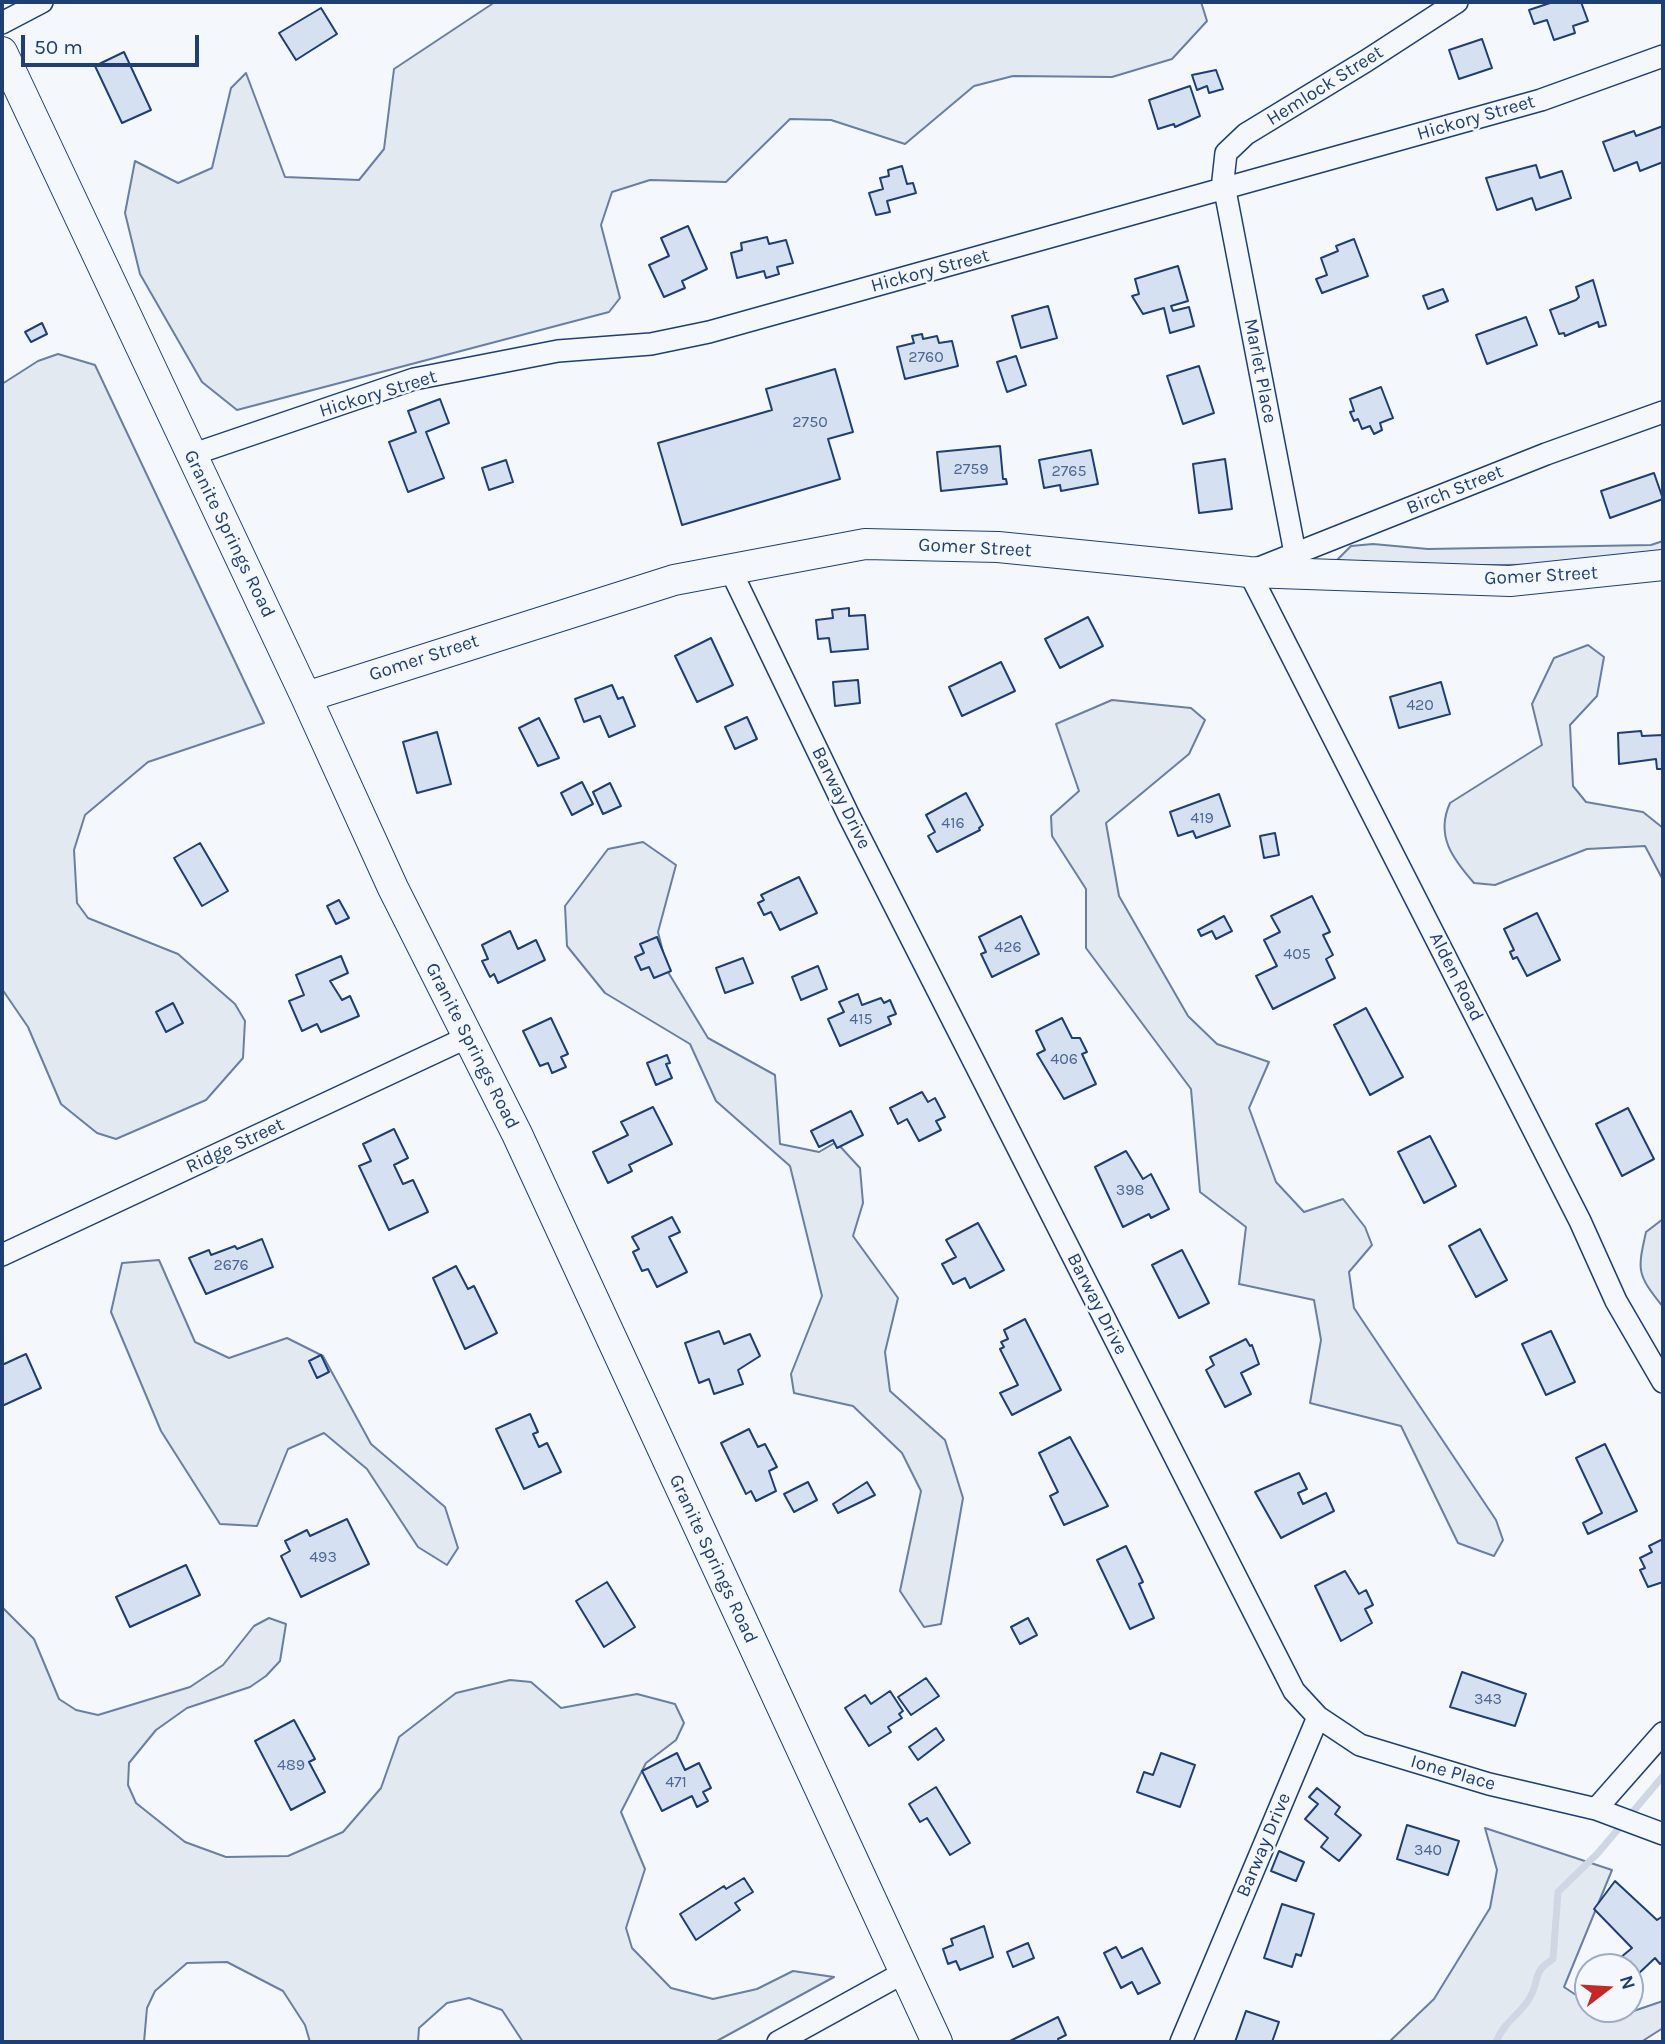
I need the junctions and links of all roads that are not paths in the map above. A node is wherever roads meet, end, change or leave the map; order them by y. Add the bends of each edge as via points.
1 (42, 2) edge
2 (1457, 2) edge
3 (2, 23) edge
4 (2, 52) edge
5 (1663, 56) edge
6 (1225, 190) junction
7 (1663, 412) edge
8 (191, 455) junction
9 (1295, 553) junction
10 (1663, 565) edge
11 (729, 567) junction
12 (1248, 572) junction
13 (306, 696) junction
14 (468, 1037) junction
15 (2, 1255) edge
16 (1663, 1382) edge
17 (1318, 1717) junction
18 (1663, 1733) edge
19 (1596, 1809) junction
20 (1656, 1831) edge
21 (903, 1973) junction
22 (778, 2042) edge
23 (937, 2042) edge
24 (1181, 2042) edge

1 - 3 street
2 - 6 street, Hemlock Street via 1245,134 1226,153
4 - 8 street, Granite Springs Road
5 - 6 street, Hickory Street via 1541,100
6 - 8 street, Hickory Street via 709,332 651,344 558,351 414,379
6 - 9 street, Marlet Place
7 - 9 street, Birch Street
8 - 13 street, Granite Springs Road
9 - 12 street, Birch Street
10 - 12 street, Gomer Street via 1510,581
11 - 12 street, Gomer Street via 865,544 998,547
11 - 13 street, Gomer Street via 674,580
11 - 17 street, Barway Drive via 855,828 1294,1691
12 - 16 street, Alden Road via 1580,1221 1616,1301
13 - 14 street, Granite Springs Road via 393,888
14 - 15 street, Ridge Street
14 - 21 street, Granite Springs Road via 517,1134
17 - 19 street, Ione Place via 1360,1745 1489,1784
17 - 24 street, Barway Drive
18 - 19 street
19 - 20 street
21 - 22 street
21 - 23 street, Granite Springs Road

